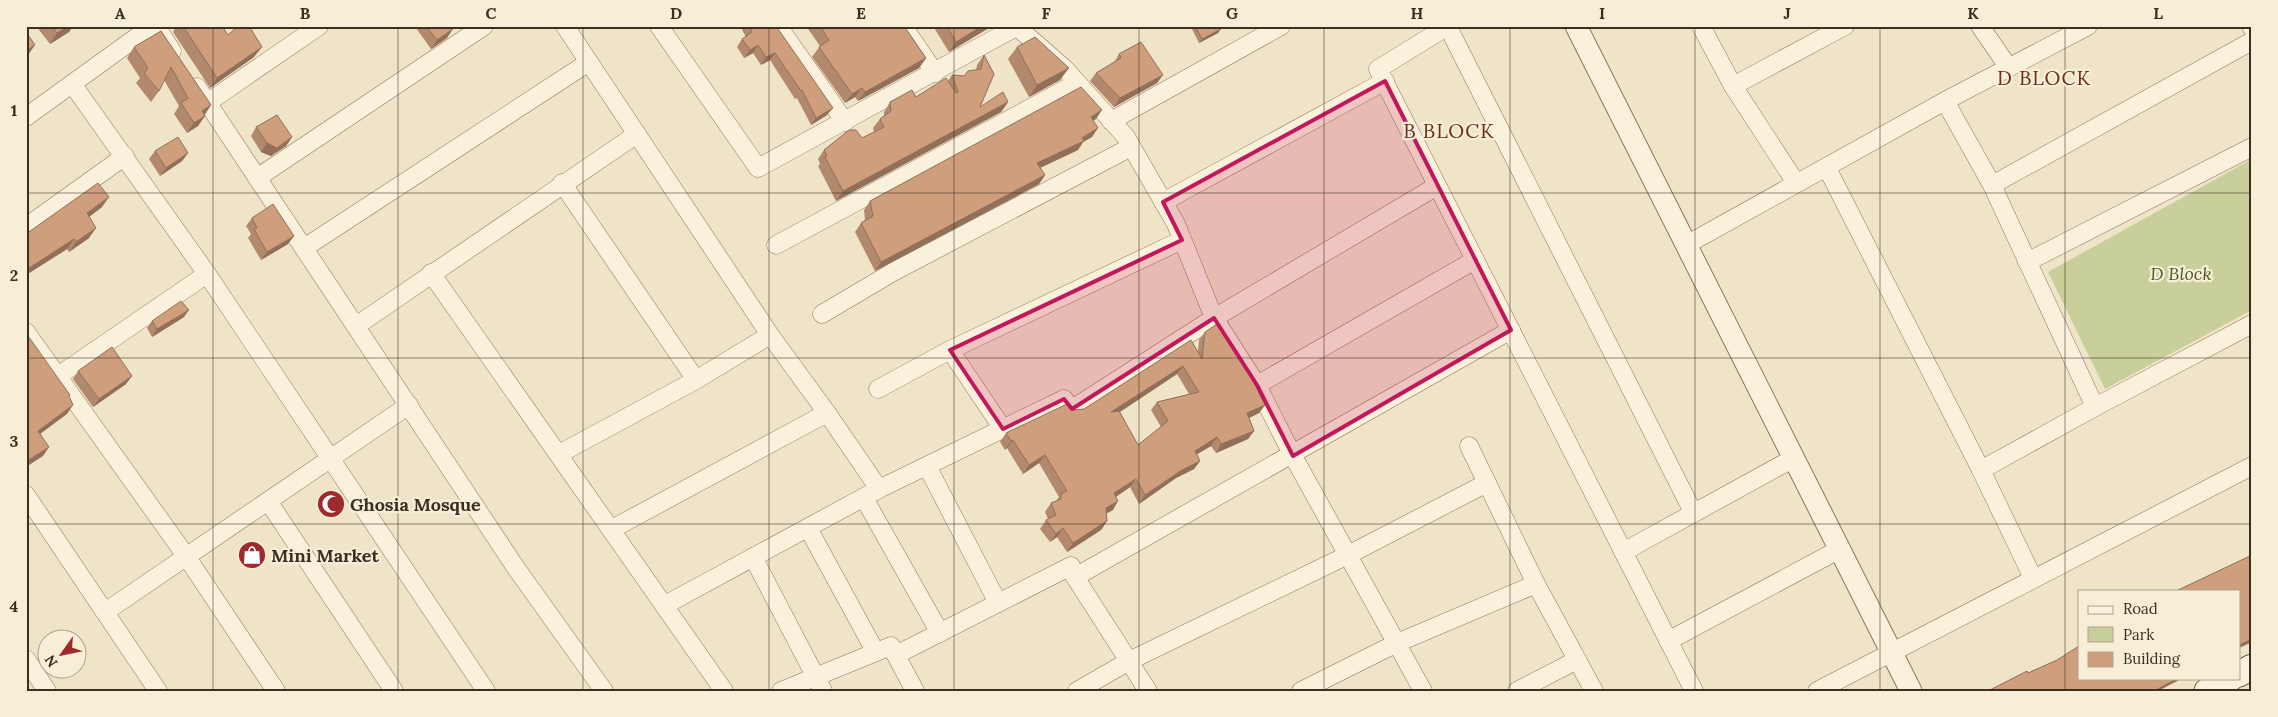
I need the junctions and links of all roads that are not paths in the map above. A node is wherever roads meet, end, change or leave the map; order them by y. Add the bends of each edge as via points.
1 (154, 26) edge
2 (319, 26) edge
3 (484, 26) edge
4 (565, 26) edge
5 (659, 26) edge
6 (778, 26) edge
7 (903, 26) edge
8 (1281, 26) edge
9 (1448, 26) edge
10 (1576, 26) edge
11 (1700, 26) edge
12 (1845, 26) edge
13 (1980, 26) edge
14 (2088, 26) edge
15 (1017, 27) edge
16 (2252, 41) edge
17 (589, 62) junction
18 (2009, 68) junction
19 (935, 73) junction
20 (1385, 81) junction
21 (1077, 83) junction
22 (73, 85) junction
23 (1734, 86) junction
24 (1945, 101) junction
25 (207, 103) junction
26 (26, 117) edge
27 (1111, 121) junction
28 (845, 122) junction
29 (637, 134) junction
30 (1131, 147) junction
31 (2252, 147) edge
32 (125, 156) junction
33 (1827, 168) junction
34 (257, 178) junction
35 (562, 183) junction
36 (1796, 183) junction
37 (1992, 185) junction
38 (1438, 186) junction
39 (1163, 202) junction
40 (26, 227) edge
41 (1182, 240) junction
42 (776, 245) dead end
43 (1686, 245) junction
44 (304, 248) junction
45 (1475, 260) junction
46 (2027, 262) junction
47 (431, 273) junction
48 (207, 274) junction
49 (822, 314) dead end
50 (1214, 318) junction
51 (2252, 324) edge
52 (356, 326) junction
53 (1511, 330) junction
54 (26, 332) edge
55 (770, 335) junction
56 (950, 350) junction
57 (58, 376) junction
58 (696, 380) junction
59 (1257, 385) junction
60 (878, 388) dead end
61 (409, 405) junction
62 (2095, 407) junction
63 (828, 413) junction
64 (1003, 429) junction
65 (1469, 446) dead end
66 (558, 454) junction
67 (1293, 456) junction
68 (1794, 458) junction
69 (330, 459) junction
70 (927, 466) junction
71 (2252, 466) edge
72 (1981, 470) junction
73 (1488, 483) junction
74 (26, 494) edge
75 (872, 494) junction
76 (268, 501) junction
77 (1693, 512) junction
78 (808, 528) junction
79 (612, 529) junction
80 (1840, 550) junction
81 (1623, 552) junction
82 (1348, 555) junction
83 (186, 556) junction
84 (753, 557) junction
85 (1075, 577) junction
86 (2033, 578) junction
87 (1536, 584) junction
88 (998, 603) junction
89 (665, 605) junction
90 (105, 612) junction
91 (940, 633) junction
92 (1668, 641) junction
93 (1397, 643) junction
94 (875, 651) junction
95 (1891, 652) junction
96 (896, 655) junction
97 (26, 659) edge
98 (1577, 660) junction
99 (1129, 661) junction
100 (2252, 667) edge
101 (2240, 673) edge
102 (2226, 680) edge
103 (819, 683) edge
104 (47, 691) edge
105 (158, 691) edge
106 (276, 691) edge
107 (394, 691) edge
108 (486, 691) edge
109 (604, 691) edge
110 (724, 691) edge
111 (781, 691) edge
112 (915, 691) edge
113 (1077, 691) edge
114 (1148, 691) edge
115 (1301, 691) edge
116 (1423, 691) edge
117 (1517, 691) edge
118 (1594, 691) edge
119 (1694, 691) edge
120 (1817, 691) edge
121 (1911, 691) edge
122 (2206, 691) edge

1 - 22 street
1 - 25 street
2 - 25 street
3 - 34 street
4 - 17 street
5 - 28 street via 758,168
6 - 28 street
7 - 19 street
8 - 27 street
9 - 20 street via 1378,69
9 - 77 street
10 - 43 street
11 - 23 street
12 - 23 street
13 - 18 street
14 - 18 street
15 - 19 street
15 - 21 street
16 - 37 street
17 - 29 street
17 - 44 street
18 - 24 street
19 - 28 street
20 - 38 street
20 - 39 street
21 - 27 street
21 - 42 street
22 - 26 street
22 - 32 street
23 - 36 street
24 - 33 street
24 - 37 street
25 - 34 street
27 - 30 street
29 - 35 street
29 - 55 street
30 - 39 street
30 - 49 street via 893,272
31 - 46 street
32 - 40 street
32 - 48 street
33 - 36 street
33 - 72 street
34 - 44 street
35 - 47 street
35 - 58 street
36 - 43 street
37 - 46 street
38 - 45 street
38 - 50 street
39 - 41 street
41 - 50 street
41 - 56 street
43 - 68 street
44 - 52 street
45 - 53 street
45 - 59 street
46 - 62 street
47 - 52 street
47 - 66 street
48 - 57 street
48 - 69 street
50 - 59 street
50 - 64 street via 1072,410 1064,399
51 - 62 street
52 - 61 street
53 - 67 street
53 - 81 street
54 - 57 street
55 - 58 street
55 - 63 street
56 - 60 street
56 - 64 street
57 - 83 street
58 - 66 street
59 - 67 street
61 - 69 street
61 - 109 street via 516,568
62 - 72 street
63 - 75 street
63 - 79 street
64 - 70 street
65 - 73 street
66 - 79 street
67 - 82 street
67 - 85 street
68 - 77 street
68 - 80 street
69 - 76 street
69 - 108 street
70 - 75 street
70 - 88 street
71 - 86 street
72 - 86 street
73 - 82 street
73 - 87 street
74 - 90 street
75 - 78 street
75 - 91 street
76 - 83 street
76 - 107 street
77 - 81 street
78 - 84 street
78 - 94 street
79 - 89 street
80 - 92 street
80 - 95 street
81 - 92 street
82 - 93 street
82 - 99 street
83 - 90 street
83 - 106 street
84 - 89 street
84 - 103 street
85 - 88 street via 1071,566
85 - 99 street
86 - 95 street
87 - 93 street
87 - 98 street
88 - 91 street
89 - 110 street
90 - 105 street
91 - 96 street
92 - 119 street
93 - 115 street
93 - 116 street
94 - 96 street via 891,646
94 - 103 street
95 - 120 street
95 - 121 street
96 - 112 street
97 - 104 street
98 - 117 street
98 - 118 street
99 - 113 street
99 - 114 street
100 - 101 main road
102 - 122 main road
103 - 111 street

